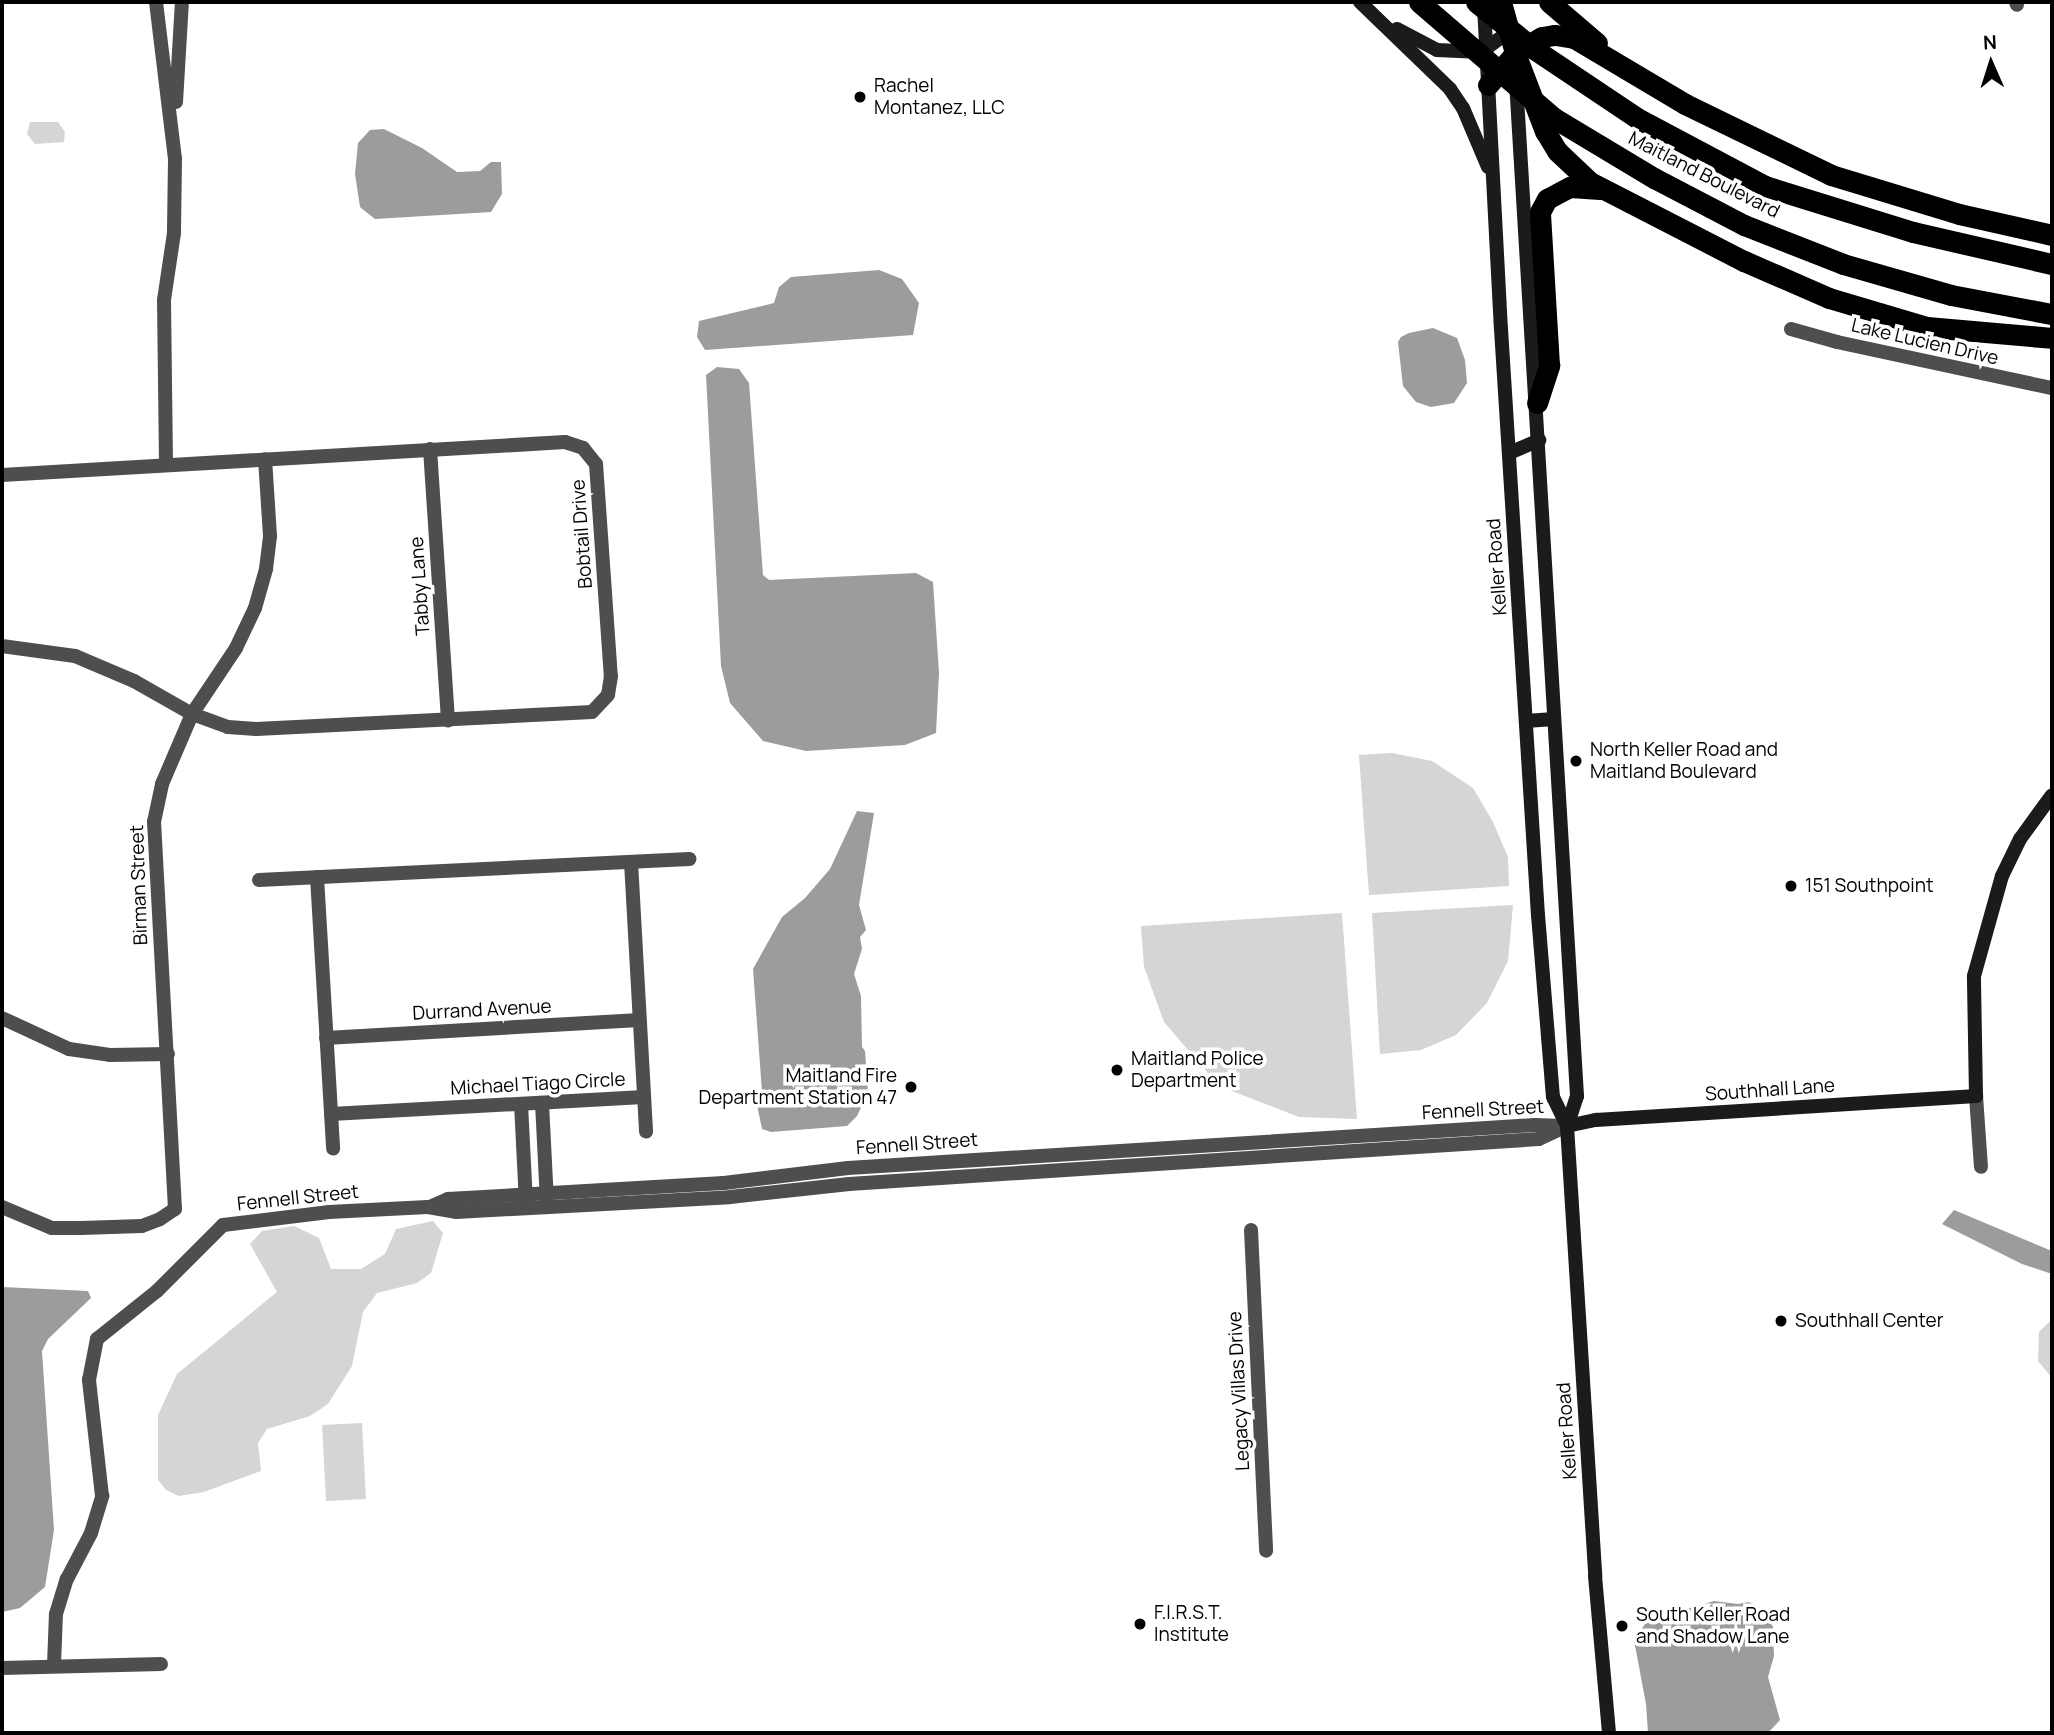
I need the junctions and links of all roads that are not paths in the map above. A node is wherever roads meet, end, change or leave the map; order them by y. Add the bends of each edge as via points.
1 (156, 2) edge
2 (183, 2) edge
3 (1419, 2) edge
4 (1476, 2) edge
5 (1484, 2) edge
6 (1549, 2) edge
7 (1362, 3) edge
8 (1509, 3) edge
9 (1508, 44) junction
10 (1486, 49) junction
11 (1616, 61) junction
12 (1488, 85) junction
13 (174, 128) junction
14 (1492, 177) junction
15 (1603, 190) junction
16 (2052, 235) edge
17 (2052, 264) edge
18 (2052, 314) edge
19 (1791, 329) dead end
20 (2052, 338) edge
21 (2052, 388) edge
22 (1537, 403) junction
23 (1508, 431) junction
24 (1539, 440) junction
25 (430, 449) junction
26 (1509, 453) junction
27 (265, 459) junction
28 (166, 464) junction
29 (2, 475) edge
30 (2, 646) edge
31 (192, 714) junction
32 (1554, 719) junction
33 (448, 720) junction
34 (1526, 721) junction
35 (2052, 795) edge
36 (689, 859) dead end
37 (631, 862) junction
38 (317, 877) junction
39 (259, 880) dead end
40 (2, 1018) edge
41 (639, 1020) junction
42 (326, 1038) junction
43 (168, 1054) junction
44 (1976, 1096) junction
45 (644, 1097) junction
46 (542, 1103) junction
47 (521, 1104) junction
48 (331, 1114) junction
49 (1567, 1126) junction
50 (646, 1132) dead end
51 (544, 1141) junction
52 (523, 1143) junction
53 (333, 1149) dead end
54 (1105, 1159) junction
55 (880, 1166) junction
56 (1981, 1167) dead end
57 (848, 1168) junction
58 (881, 1182) junction
59 (849, 1184) junction
60 (547, 1200) junction
61 (525, 1201) junction
62 (2, 1207) edge
63 (1251, 1230) dead end
64 (1266, 1551) dead end
65 (162, 1664) dead end
66 (54, 1665) junction
67 (2, 1668) edge
68 (1609, 1733) edge

1 - 13 street
2 - 13 street
3 - 18 highway, Maitland Boulevard via 1554,118 1744,225 1843,264 1951,295
4 - 17 highway, Maitland Boulevard via 1534,49 1637,118 1765,186 1913,232
5 - 9 street
5 - 10 street, Keller Road
6 - 11 highway
7 - 10 street via 1419,43 1437,50
7 - 14 street via 1450,89 1463,108
8 - 9 highway
9 - 10 street
9 - 11 highway via 1555,35 1574,38
9 - 12 highway
9 - 15 highway via 1557,151
9 - 22 street, Keller Road via 1516,82
10 - 12 street, Keller Road
11 - 16 highway via 1685,104 1831,175 1959,214
12 - 14 street, Keller Road
13 - 28 street via 174,233 164,300
14 - 23 street, Keller Road
15 - 20 highway via 1829,298 1927,327
15 - 22 highway via 1570,187 1548,200 1540,212 1549,366
19 - 21 street, Lake Lucien Drive
22 - 24 street, Keller Road
23 - 24 street
23 - 26 street, Keller Road
24 - 26 street
24 - 32 street, Keller Road
25 - 27 street, Bobtail Drive
25 - 33 street, Tabby Lane
25 - 33 street, Bobtail Drive via 565,442 583,448 596,464 599,482 611,676 608,695 592,712
26 - 34 street, Keller Road
27 - 28 street, Bobtail Drive
27 - 31 street, Birman Street via 270,536 255,608 236,648
28 - 29 street, Bobtail Drive
30 - 31 street, Bobtail Drive via 75,656 134,681
31 - 33 street, Bobtail Drive via 228,727 256,729
31 - 43 street, Birman Street via 162,784 154,822
32 - 34 street
32 - 49 street, Keller Road via 1577,1096
34 - 49 street, Keller Road via 1553,1097
35 - 44 street via 2020,839 2002,876 1976,966
36 - 37 street
37 - 38 street
37 - 41 street, Michael Tiago Circle
38 - 39 street
38 - 42 street
40 - 43 street via 69,1049 110,1055
41 - 42 street, Durrand Avenue
41 - 45 street, Michael Tiago Circle
42 - 48 street
43 - 62 street, Birman Street via 175,1209 142,1226 52,1228
44 - 49 street, Southhall Lane via 1596,1120
44 - 56 street
45 - 46 street, Michael Tiago Circle
45 - 50 street
46 - 47 street, Michael Tiago Circle
46 - 51 street
47 - 48 street, Michael Tiago Circle
47 - 52 street
48 - 53 street
49 - 54 street, Fennell Street
49 - 68 street, Keller Road
51 - 52 street
51 - 60 street
52 - 61 street
54 - 55 street, Fennell Street
54 - 58 street, Fennell Street
55 - 57 street, Fennell Street
55 - 58 street
57 - 59 street
57 - 60 street, Fennell Street
58 - 59 street, Fennell Street
59 - 60 street, Fennell Street via 730,1197
60 - 61 street, Fennell Street
61 - 66 street, Fennell Street via 456,1212 428,1207 329,1212 223,1224 157,1291 97,1339 89,1380 102,1496 55,1614
63 - 64 street, Legacy Villas Drive
65 - 66 street
66 - 67 street

